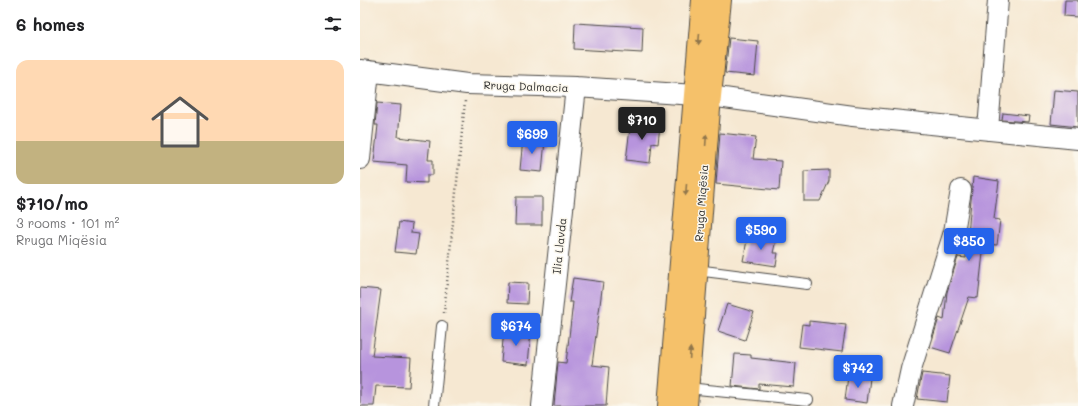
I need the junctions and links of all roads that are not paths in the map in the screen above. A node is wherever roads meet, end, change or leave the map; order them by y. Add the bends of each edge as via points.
1 (702, 0) edge
2 (720, 0) edge
3 (998, 0) edge
4 (365, 70) edge
5 (576, 87) junction
6 (702, 96) junction
7 (988, 130) junction
8 (1078, 139) edge
9 (360, 159) edge
10 (961, 190) dead end
11 (696, 270) junction
12 (807, 284) dead end
13 (442, 326) road end
14 (686, 397) edge
15 (808, 400) dead end
16 (434, 406) edge
17 (542, 406) edge
18 (668, 406) edge
19 (903, 406) edge

1 -> 6 main road, Rruga Miqësia
2 - 6 main road, Rruga Miqësia
3 - 7 street
4 - 5 street, Rruga Dalmacia via 467,84
4 - 9 street
5 - 6 street, Rruga Dalmacia
5 - 17 street, Ilia Llavda
6 - 7 street, Rruga Dalmacia via 853,116
11 -> 6 main road, Rruga Miqësia
6 -> 18 main road, Rruga Miqësia
7 - 8 street, Rruga Dalmacia
10 - 19 street via 954,232 911,369
11 - 12 lane
14 -> 11 main road, Rruga Miqësia
13 - 16 lane
14 - 15 lane

